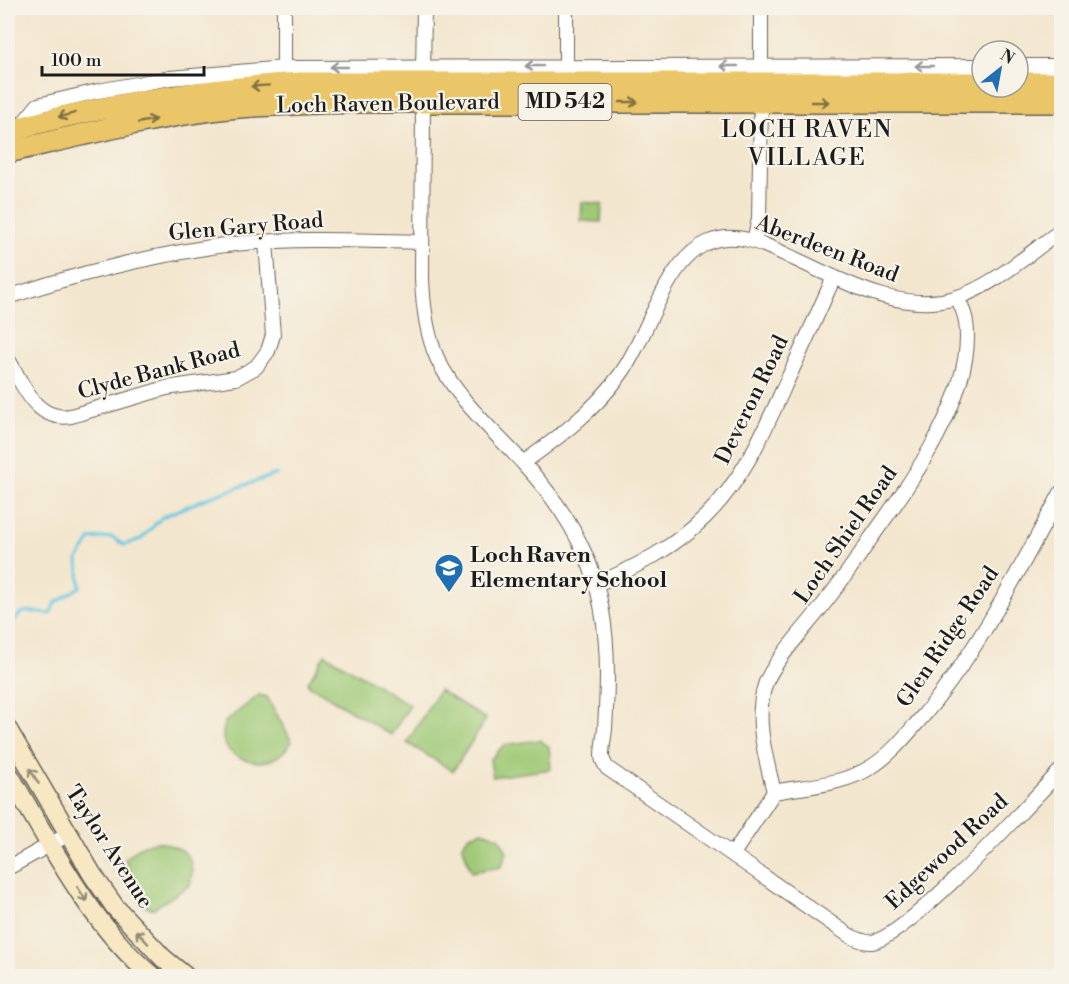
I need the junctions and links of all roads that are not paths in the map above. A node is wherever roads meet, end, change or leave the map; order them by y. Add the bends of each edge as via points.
1 (284, 8) edge
2 (424, 8) edge
3 (566, 8) edge
4 (761, 8) edge
5 (566, 66) junction
6 (1030, 66) edge
7 (1062, 66) edge
8 (970, 67) edge
9 (284, 68) junction
10 (761, 83) junction
11 (970, 83) edge
12 (1030, 83) edge
13 (1062, 83) edge
14 (423, 84) junction
15 (1062, 102) edge
16 (14, 129) edge
17 (8, 152) edge
18 (1062, 230) edge
19 (754, 241) junction
20 (266, 242) junction
21 (423, 242) junction
22 (834, 277) junction
23 (8, 297) edge
24 (957, 297) junction
25 (8, 358) edge
26 (523, 463) junction
27 (1062, 491) edge
28 (597, 584) junction
29 (8, 730) edge
30 (1062, 769) edge
31 (8, 773) edge
32 (774, 792) junction
33 (69, 834) junction
34 (51, 845) junction
35 (733, 854) junction
36 (8, 868) edge
37 (152, 976) edge
38 (185, 976) edge

1 - 9 street
2 - 14 street
3 - 5 street
4 - 10 street
10 -> 5 street, Loch Raven Boulevard
5 -> 14 street, Loch Raven Boulevard
6 - 7 street
8 -> 10 street, Loch Raven Boulevard
14 -> 9 street, Loch Raven Boulevard
9 - 16 street, Loch Raven Boulevard via 170,78 88,93 38,105
10 - 11 main road, Loch Raven Boulevard / MD 542
10 - 14 main road, Loch Raven Boulevard / MD 542
10 -> 15 main road, Loch Raven Boulevard / MD 542
10 - 19 street via 759,219
12 - 13 main road
14 -> 16 main road, Loch Raven Boulevard / MD 542 via 301,83 201,91 107,106
17 -> 14 main road, Loch Raven Boulevard / MD 542 via 219,109 292,104
14 - 21 street
18 - 24 street, Aberdeen Road via 996,277
19 - 22 street, Aberdeen Road
19 - 26 street, Aberdeen Road via 725,238 689,254 674,273 621,374 590,410
20 - 21 street, Glen Gary Road
20 - 23 street, Glen Gary Road via 218,246 125,263
20 - 25 street, Clyde Bank Road via 273,335 262,360 244,375 166,387 56,417 41,410 32,399
21 - 26 street via 423,305 437,357 470,406
22 - 24 street, Aberdeen Road via 897,299 931,301
22 - 28 street, Deveron Road via 740,476 687,533 634,568
24 - 32 street, Loch Shiel Road via 967,325 965,355 958,385 935,440 907,488 765,685 761,723
26 - 28 street via 569,521
27 - 32 street, Glen Ridge Road via 981,635 946,687 901,742 871,768 850,778
28 - 35 street via 607,675 603,762 612,773
33 -> 29 main road, Taylor Avenue
30 - 35 street, Edgewood Road via 931,901 892,932 872,942 850,936
31 - 34 main road, Taylor Avenue
32 - 35 street
33 - 34 street
38 -> 33 main road, Taylor Avenue via 155,951 115,907
34 - 36 street
34 -> 37 main road, Taylor Avenue via 91,908 118,943

